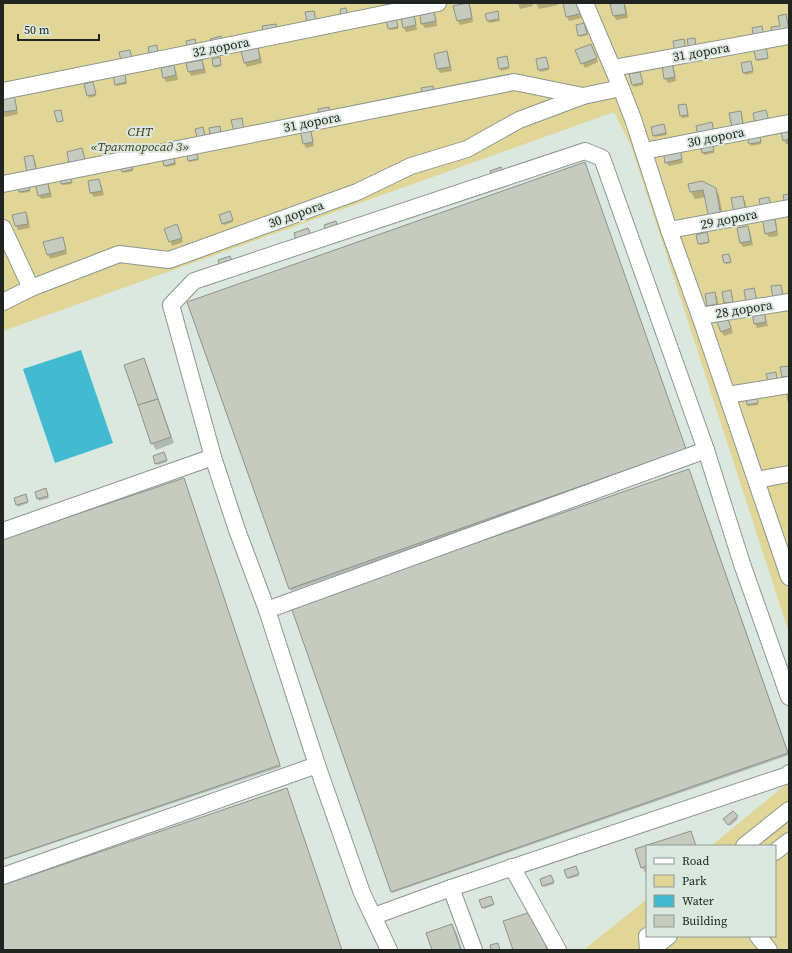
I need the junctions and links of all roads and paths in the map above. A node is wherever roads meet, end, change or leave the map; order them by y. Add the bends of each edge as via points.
1 (438, 3) edge
2 (585, 3) edge
3 (789, 36) edge
4 (613, 68) junction
5 (621, 88) junction
6 (3, 91) edge
7 (583, 96) junction
8 (789, 123) edge
9 (644, 151) junction
10 (3, 184) edge
11 (789, 208) edge
12 (3, 228) edge
13 (669, 230) junction
14 (31, 288) junction
15 (3, 302) edge
16 (789, 302) edge
17 (700, 316) junction
18 (789, 385) edge
19 (727, 395) junction
20 (706, 450) junction
21 (213, 457) junction
22 (789, 474) edge
23 (756, 480) junction
24 (3, 531) edge
25 (788, 572) edge
26 (267, 610) junction
27 (789, 697) edge
28 (317, 765) junction
29 (789, 773) edge
30 (789, 810) edge
31 (789, 841) edge
32 (745, 845) edge
33 (776, 851) edge
34 (512, 867) junction
35 (3, 876) edge
36 (451, 888) junction
37 (374, 916) junction
38 (647, 937) edge
39 (668, 937) edge
40 (759, 937) edge
41 (389, 950) edge
42 (474, 950) edge
43 (558, 950) edge
44 (650, 950) edge
45 (769, 950) edge

1 - 6 street, 32 дорога
2 - 4 street
3 - 4 street, 31 дорога
4 - 5 street
5 - 7 street, 31 дорога
5 - 9 street
7 - 10 street, 31 дорога via 514,82
7 - 14 street, 30 дорога via 519,120 468,149 411,166 357,192 169,260 119,254
8 - 9 street, 30 дорога
9 - 13 street
11 - 13 street, 29 дорога
12 - 14 street
13 - 17 street
14 - 15 street, 30 дорога
16 - 17 street, 28 дорога
17 - 19 street
18 - 19 street
19 - 23 street
20 - 21 street via 602,158 585,152 194,281 171,305
20 - 26 street
20 - 27 street via 742,564
21 - 24 street
21 - 26 street
22 - 23 street
23 - 25 street
26 - 28 street
28 - 35 street
28 - 37 street via 362,893
29 - 34 street
30 - 32 street
31 - 33 street
34 - 36 street
34 - 43 street
36 - 37 street
36 - 42 street
37 - 41 street
38 - 44 street
39 - 44 street
40 - 45 street

